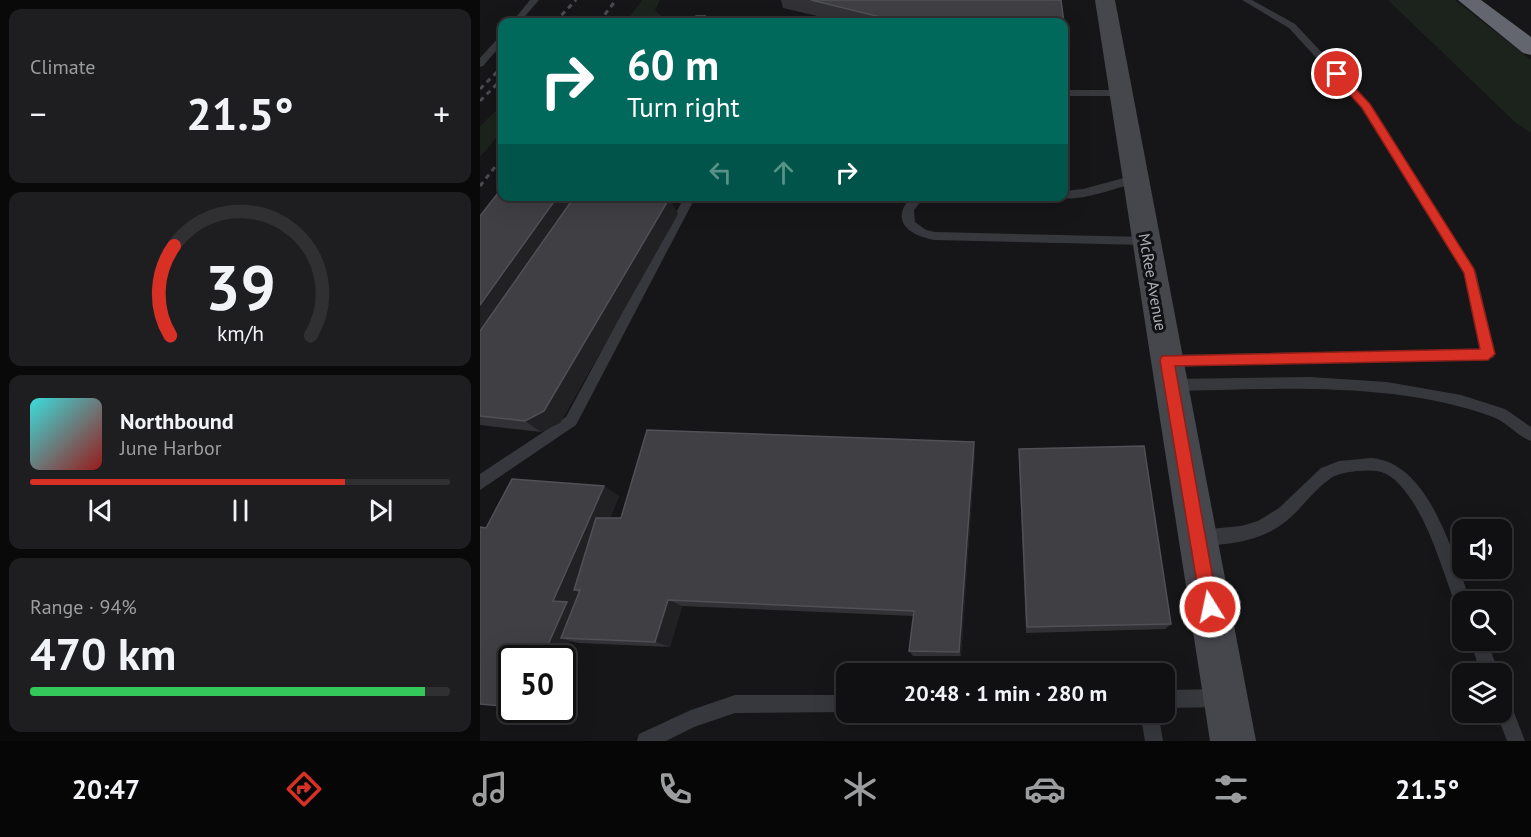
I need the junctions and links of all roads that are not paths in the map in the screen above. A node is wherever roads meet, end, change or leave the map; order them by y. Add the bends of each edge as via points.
1 (535, 0) edge
2 (1105, 0) edge
3 (1246, 0) edge
4 (1468, 0) edge
5 (519, 18) edge
6 (498, 44) edge
7 (1531, 48) edge
8 (480, 64) edge
9 (1068, 93) edge
10 (1121, 93) junction
11 (1136, 179) junction
12 (1068, 195) edge
13 (688, 201) edge
14 (914, 201) edge
15 (1146, 241) junction
16 (1169, 373) junction
17 (1531, 435) edge
18 (480, 483) edge
19 (1198, 538) junction
20 (1458, 591) edge
21 (1225, 698) junction
22 (1175, 699) edge
23 (836, 704) edge
24 (1151, 723) edge
25 (1509, 723) edge
26 (646, 741) edge
27 (1154, 741) edge
28 (1233, 741) edge
29 (1516, 741) edge

1 - 5 lane
2 - 10 main road, McRee Avenue
3 - 16 lane via 1293,26 1366,106 1470,272 1488,354
4 - 7 highway
6 - 8 lane
9 - 10 lane
10 - 11 main road, McRee Avenue
11 - 12 lane via 1116,182 1088,194
11 - 15 main road, McRee Avenue
13 - 18 lane via 571,422
14 - 15 lane via 906,214 909,224 933,235
15 - 16 main road, McRee Avenue
16 - 17 lane via 1387,388 1461,401 1500,413
16 - 19 main road, McRee Avenue
19 - 20 lane via 1239,536 1261,530 1282,516 1331,470 1359,465 1388,467 1407,481 1421,502
19 - 21 main road, McRee Avenue
21 - 22 lane
21 - 28 main road, McRee Avenue
23 - 26 lane via 735,704 691,719
24 - 27 lane
25 - 29 lane

